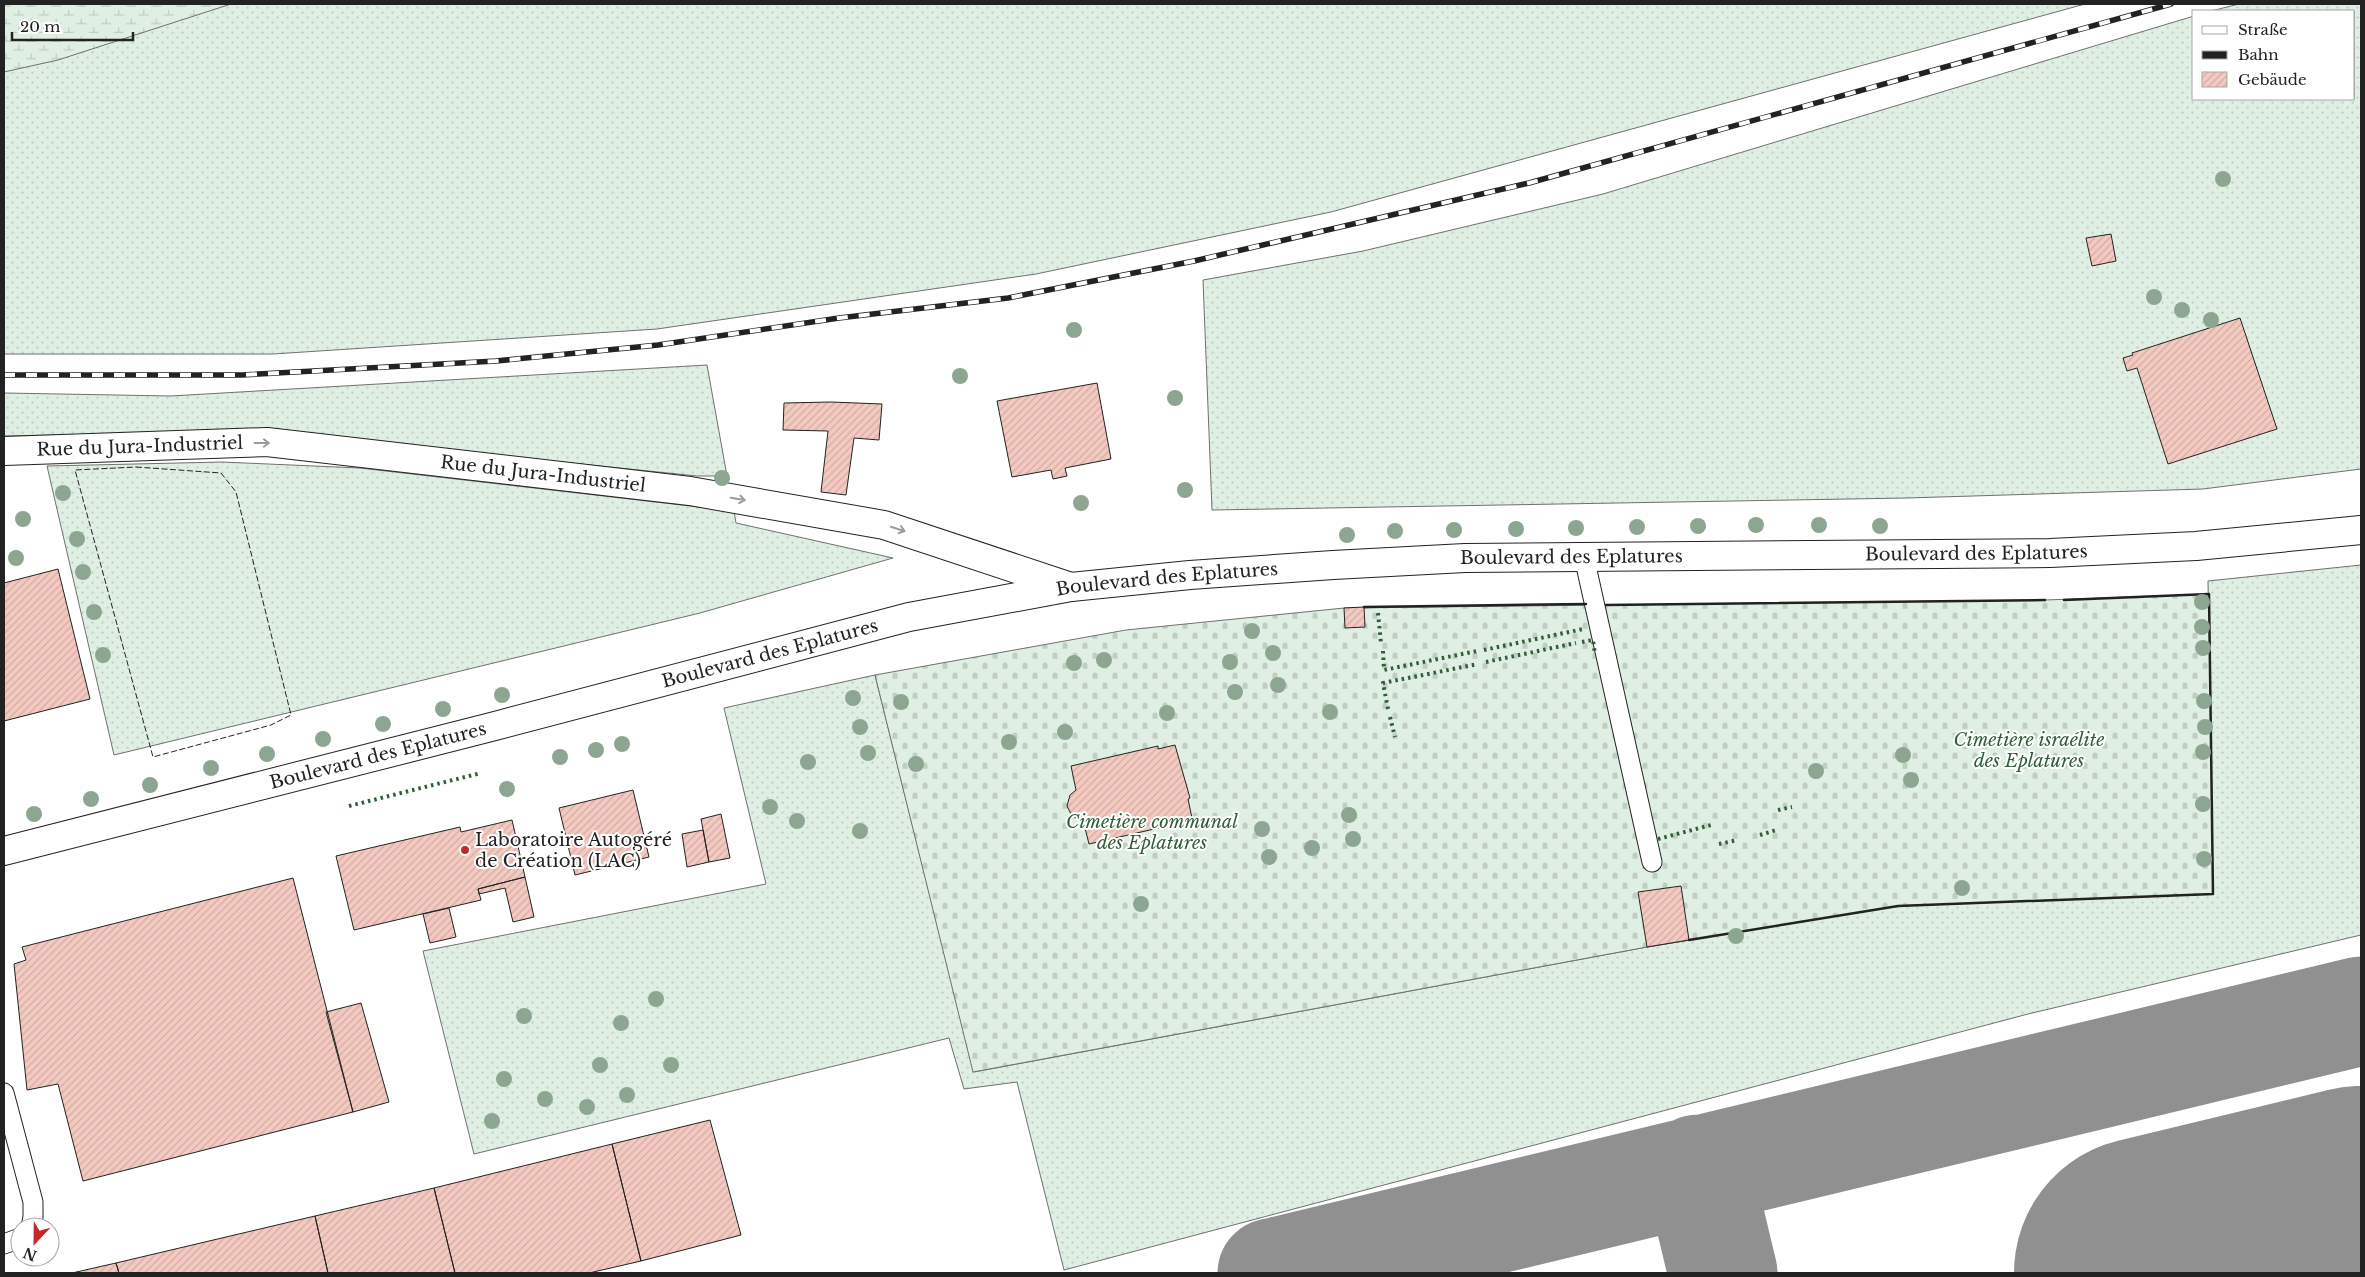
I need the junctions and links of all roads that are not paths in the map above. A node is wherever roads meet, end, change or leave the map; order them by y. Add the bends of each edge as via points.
1 (4, 451) edge
2 (2361, 530) edge
3 (1584, 557) junction
4 (1071, 587) junction
5 (4, 851) edge
6 (1652, 862) dead end
7 (4, 1093) edge
8 (34, 1217) edge

1 -> 4 main road, Rue du Jura-Industriel via 268,442 690,491 884,525
2 - 3 main road, Boulevard des Eplatures via 2196,546 2050,553
3 - 4 main road, Boulevard des Eplatures via 1333,564
3 - 6 lane
4 - 5 main road, Boulevard des Eplatures via 909,617
7 - 8 lane via 33,1202

